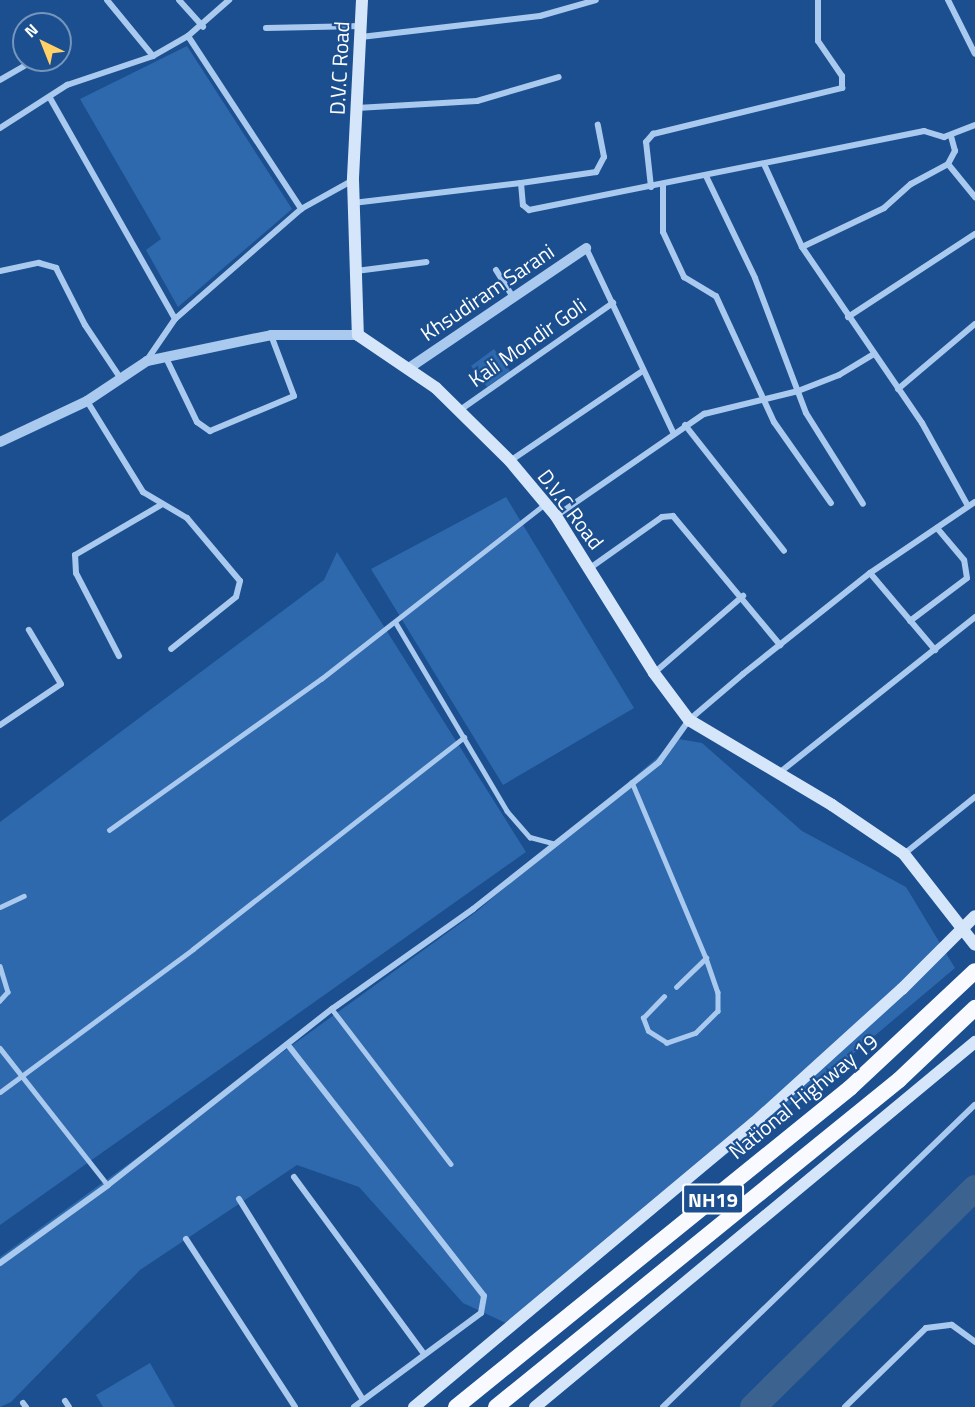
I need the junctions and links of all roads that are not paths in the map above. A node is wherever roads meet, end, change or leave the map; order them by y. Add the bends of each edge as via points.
1 (107, 0) edge
2 (179, 0) edge
3 (229, 0) edge
4 (362, 0) edge
5 (596, 0) edge
6 (818, 0) edge
7 (948, 0) edge
8 (203, 27) junction
9 (266, 28) dead end
10 (360, 32) junction
11 (188, 36) junction
12 (975, 54) edge
13 (153, 56) junction
14 (14, 72) edge
15 (559, 77) dead end
16 (0, 80) edge
17 (50, 98) junction
18 (356, 108) junction
19 (598, 125) dead end
20 (975, 125) edge
21 (0, 128) edge
22 (951, 136) junction
23 (764, 164) junction
24 (948, 164) junction
25 (706, 176) junction
26 (353, 180) junction
27 (521, 183) junction
28 (663, 185) junction
29 (651, 187) junction
30 (975, 197) edge
31 (353, 203) junction
32 (301, 209) junction
33 (975, 234) edge
34 (802, 247) junction
35 (586, 248) joint
36 (426, 262) dead end
37 (496, 270) dead end
38 (0, 271) edge
39 (353, 272) junction
40 (513, 297) junction
41 (612, 303) junction
42 (848, 317) junction
43 (175, 320) junction
44 (975, 324) edge
45 (271, 335) junction
46 (358, 336) junction
47 (872, 355) junction
48 (167, 360) junction
49 (147, 361) junction
50 (409, 368) junction
51 (641, 372) junction
52 (122, 380) junction
53 (898, 389) junction
54 (798, 391) junction
55 (761, 398) junction
56 (87, 400) junction
57 (460, 410) junction
58 (685, 425) junction
59 (673, 432) junction
60 (0, 442) edge
61 (510, 461) junction
62 (975, 502) edge
63 (831, 503) dead end
64 (545, 504) junction
65 (863, 504) dead end
66 (161, 505) junction
67 (969, 506) junction
68 (556, 516) junction
69 (937, 528) junction
70 (784, 551) dead end
71 (590, 568) junction
72 (870, 573) junction
73 (744, 596) junction
74 (975, 618) edge
75 (910, 621) junction
76 (396, 623) junction
77 (29, 630) dead end
78 (780, 645) junction
79 (171, 649) dead end
80 (935, 650) junction
81 (119, 656) dead end
82 (654, 673) junction
83 (689, 720) junction
84 (0, 725) edge
85 (464, 737) junction
86 (779, 773) junction
87 (632, 782) junction
88 (975, 797) edge
89 (109, 830) dead end
90 (552, 843) junction
91 (904, 854) junction
92 (24, 896) dead end
93 (0, 907) edge
94 (975, 916) edge
95 (963, 928) junction
96 (975, 945) edge
97 (706, 958) junction
98 (0, 966) edge
99 (975, 971) edge
100 (676, 987) dead end
101 (664, 996) dead end
102 (0, 1002) edge
103 (975, 1008) edge
104 (332, 1009) junction
105 (975, 1042) edge
106 (288, 1045) junction
107 (0, 1048) edge
108 (21, 1076) junction
109 (0, 1092) edge
110 (975, 1105) edge
111 (451, 1164) dead end
112 (294, 1177) dead end
113 (108, 1185) junction
114 (239, 1199) dead end
115 (186, 1239) dead end
116 (0, 1263) edge
117 (975, 1342) edge
118 (424, 1354) junction
119 (363, 1400) junction
120 (295, 1407) edge
121 (354, 1407) edge
122 (414, 1407) edge
123 (456, 1407) edge
124 (496, 1407) edge
125 (535, 1407) edge
126 (663, 1407) edge
127 (845, 1407) edge

1 - 13 street
2 - 8 street
3 - 8 street
4 - 10 main road, D.V.C Road
5 - 10 street via 540,16
6 - 29 street via 818,40 842,76 842,88 653,134 646,142
7 - 12 street
8 - 11 street
9 - 10 street
10 - 18 main road, D.V.C Road
11 - 13 street
11 - 32 street
13 - 17 street via 67,86
14 - 16 street
15 - 18 street via 477,101
17 - 21 street
17 - 43 street
18 - 26 main road, D.V.C Road
19 - 27 street via 604,157 596,172
20 - 22 street
22 - 23 street via 924,131
22 - 24 street via 955,151
23 - 25 street
23 - 34 street
24 - 30 street
24 - 34 street via 911,184 884,208
25 - 28 street
25 - 54 street via 755,278
26 - 31 main road, D.V.C Road
26 - 32 street
27 - 29 street via 523,205 529,210
27 - 31 street
28 - 29 street
28 - 55 street via 661,221 680,269 687,282 704,286 716,296
31 - 39 main road, D.V.C Road
32 - 43 street
33 - 42 street
34 - 42 street
35 - 40 street, Khsudiram Sarani
35 - 41 street
36 - 39 street
37 - 40 street
38 - 52 street via 39,263 56,268 85,325
39 - 46 main road, D.V.C Road
40 - 50 street, Khsudiram Sarani
41 - 51 street
41 - 57 street, Kali Mondir Goli
42 - 47 street
43 - 49 street
44 - 53 street
45 - 46 street
45 - 48 street
45 - 48 street via 294,396 210,431 197,422
46 - 50 main road, D.V.C Road
47 - 53 street
47 - 54 street via 839,375
48 - 49 street
49 - 52 street
50 - 57 main road, D.V.C Road
51 - 59 street
51 - 61 street
52 - 56 street
53 - 67 street
54 - 55 street
54 - 65 street via 820,440
55 - 58 street via 735,402
55 - 63 street via 790,448
56 - 60 street
56 - 66 street via 143,492
57 - 61 main road, D.V.C Road
58 - 59 street
58 - 70 street
59 - 68 street
61 - 64 main road, D.V.C Road
62 - 67 street
64 - 68 main road, D.V.C Road
64 - 76 lane
66 - 79 street via 175,508 200,531 240,581 241,590
66 - 81 street via 75,555 76,573
67 - 69 street
68 - 71 main road, D.V.C Road
69 - 72 street
69 - 75 street via 964,560 967,578
71 - 73 street via 662,517 673,516
71 - 82 main road, D.V.C Road
72 - 75 street
72 - 78 street
73 - 78 street
73 - 82 street
74 - 80 street
75 - 80 street
76 - 85 lane
76 - 89 lane
77 - 84 street via 61,684
78 - 83 street
80 - 86 street
82 - 83 main road, D.V.C Road
83 - 86 main road, D.V.C Road
83 - 87 street via 659,762
85 - 90 lane via 518,826 530,837
85 - 108 lane via 238,914
86 - 91 main road, D.V.C Road
87 - 90 street
87 - 97 lane
88 - 91 street
90 - 104 street via 473,909
91 - 95 main road, D.V.C Road
92 - 93 lane
94 - 95 main road
95 - 96 main road, D.V.C Road
95 - 122 main road via 754,1123
97 - 100 lane
97 - 101 lane via 718,992 718,1011 709,1023 678,1043 656,1038 643,1018
98 - 102 lane via 9,992
99 - 123 highway, National Highway 19 / NH19 via 850,1088
103 - 124 highway, NH19 via 899,1080
104 - 106 street
104 - 111 lane
105 - 125 main road
106 - 113 street
106 - 118 street via 484,1296 482,1312
107 - 108 lane
108 - 109 lane
108 - 113 lane
110 - 126 street
112 - 118 street
113 - 116 street
114 - 119 street
115 - 120 street
117 - 127 street via 952,1325 926,1328
118 - 119 street
119 - 121 street

